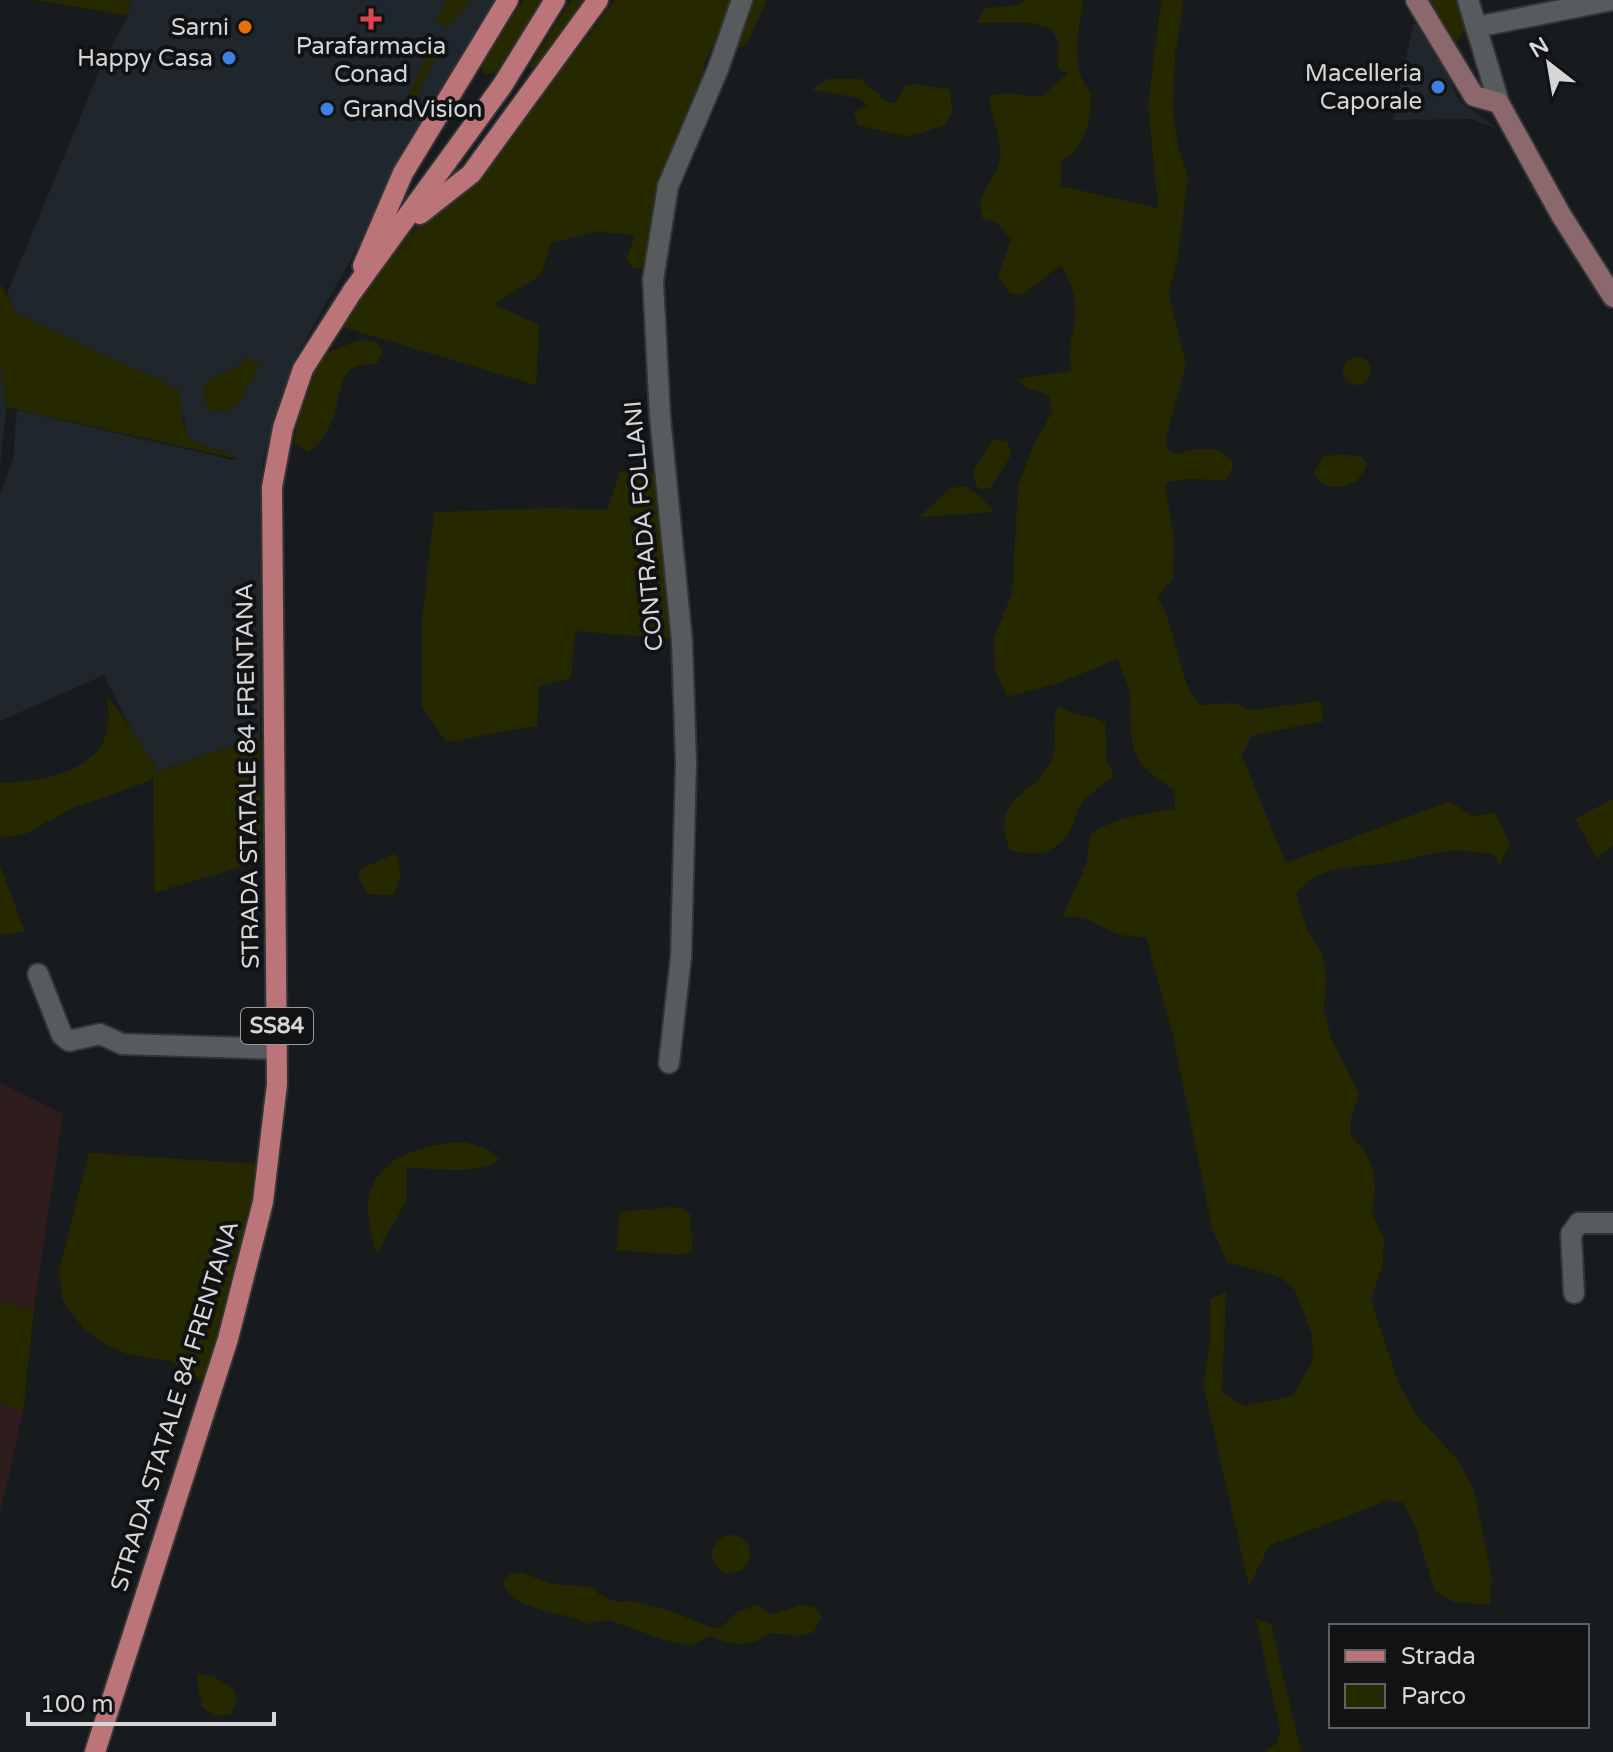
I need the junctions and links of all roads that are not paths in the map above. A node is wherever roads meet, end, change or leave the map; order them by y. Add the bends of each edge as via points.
1 (508, 0) edge
2 (555, 0) edge
3 (598, 0) edge
4 (742, 0) edge
5 (1416, 0) edge
6 (1468, 0) edge
7 (1612, 0) edge
8 (1476, 27) junction
9 (1499, 103) junction
10 (401, 229) junction
11 (352, 292) junction
12 (1613, 297) edge
13 (38, 974) dead end
14 (277, 1049) junction
15 (669, 1063) dead end
16 (1613, 1223) edge
17 (1574, 1293) dead end
18 (95, 1752) edge

1 - 11 main road via 403,173
2 - 10 main road, STRADA STATALE 84 FRENTANA / SS84 via 502,86
3 - 10 main road via 471,174
4 - 15 street, CONTRADA FOLLANI via 668,186 653,280 682,641 686,763 681,957
5 - 9 main road via 1474,96
6 - 8 street
7 - 8 street
8 - 9 street
9 - 12 main road
10 - 11 main road, STRADA STATALE 84 FRENTANA / SS84
11 - 14 main road, STRADA STATALE 84 FRENTANA / SS84 via 303,369 283,428 272,487
13 - 14 street via 69,1041 100,1034 122,1044
14 - 18 main road, STRADA STATALE 84 FRENTANA / SS84 via 263,1202 228,1339
16 - 17 street via 1579,1223 1571,1234

